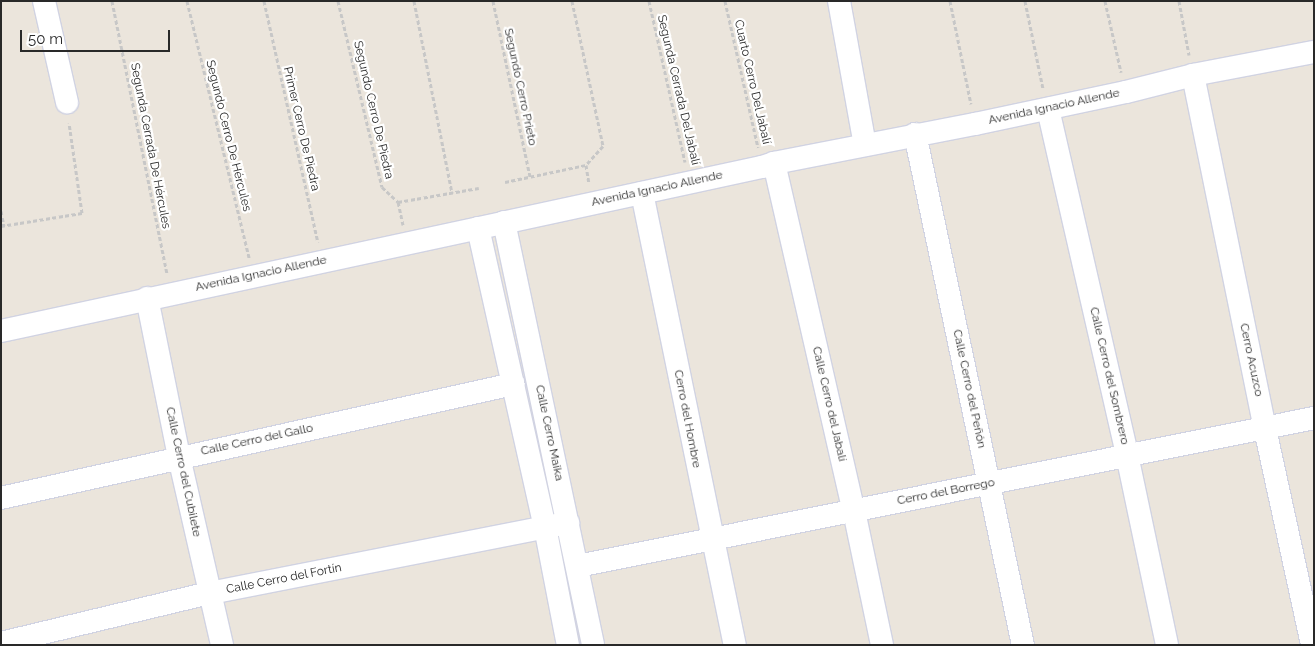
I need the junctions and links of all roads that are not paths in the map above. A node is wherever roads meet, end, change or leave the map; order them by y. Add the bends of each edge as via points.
1 (44, 1) edge
2 (839, 1) edge
3 (1314, 52) edge
4 (1193, 75) junction
5 (66, 102) road end
6 (1048, 109) junction
7 (915, 134) junction
8 (865, 144) junction
9 (768, 165) junction
10 (642, 193) junction
11 (504, 222) junction
12 (478, 228) junction
13 (147, 298) junction
14 (1, 331) edge
15 (513, 384) junction
16 (1314, 418) edge
17 (1265, 429) junction
18 (1127, 455) junction
19 (179, 457) junction
20 (990, 484) junction
21 (1, 498) edge
22 (854, 511) junction
23 (568, 522) junction
24 (545, 527) junction
25 (711, 539) junction
26 (578, 566) junction
27 (210, 593) junction
28 (1, 643) edge
29 (222, 645) edge
30 (568, 645) edge
31 (594, 645) edge
32 (735, 645) edge
33 (882, 645) edge
34 (1024, 645) edge
35 (1167, 645) edge
36 (1312, 645) edge

1 - 5 street
2 - 8 street
3 - 4 street, Avenida Ignacio Allende
4 - 6 street, Avenida Ignacio Allende
4 - 17 street, Cerro Acuzco
6 - 7 street, Avenida Ignacio Allende
6 - 18 street, Calle Cerro del Sombrero
7 - 8 street, Avenida Ignacio Allende
7 - 20 street, Calle Cerro del Peñón
8 - 9 street, Avenida Ignacio Allende
9 - 10 street, Avenida Ignacio Allende
9 - 22 street, Calle Cerro del Jabalí
10 - 11 street, Avenida Ignacio Allende
10 - 25 street, Cerro del Hombre
11 - 12 street, Avenida Ignacio Allende
11 - 23 street, Calle Cerro Maika
12 - 13 street, Avenida Ignacio Allende
12 - 15 street, Calle Cerro Maika
13 - 14 street, Avenida Ignacio Allende
13 - 19 street, Calle Cerro del Cubilete
15 - 19 street, Calle Cerro del Gallo
15 - 24 street, Calle Cerro Maika
16 - 17 street, Cerro del Borrego
17 - 18 street, Cerro del Borrego
17 - 36 street, Cerro Acuzco
18 - 20 street, Cerro del Borrego
18 - 35 street, Calle Cerro del Sombrero
19 - 21 street, Calle Cerro del Gallo
19 - 27 street, Calle Cerro del Cubilete
20 - 22 street, Cerro del Borrego
20 - 34 street, Calle Cerro del Peñón
22 - 25 street, Cerro del Borrego
22 - 33 street, Calle Cerro del Jabalí
23 - 24 street, Calle Cerro del Fortín
23 - 26 street, Calle Cerro Maika
24 - 27 street, Calle Cerro del Fortín
24 - 30 street, Calle Cerro Maika
25 - 26 street, Cerro del Borrego
25 - 32 street, Cerro del Hombre
26 - 31 street, Calle Cerro Maika
27 - 28 street, Calle Cerro del Fortín
27 - 29 street, Calle Cerro del Cubilete

